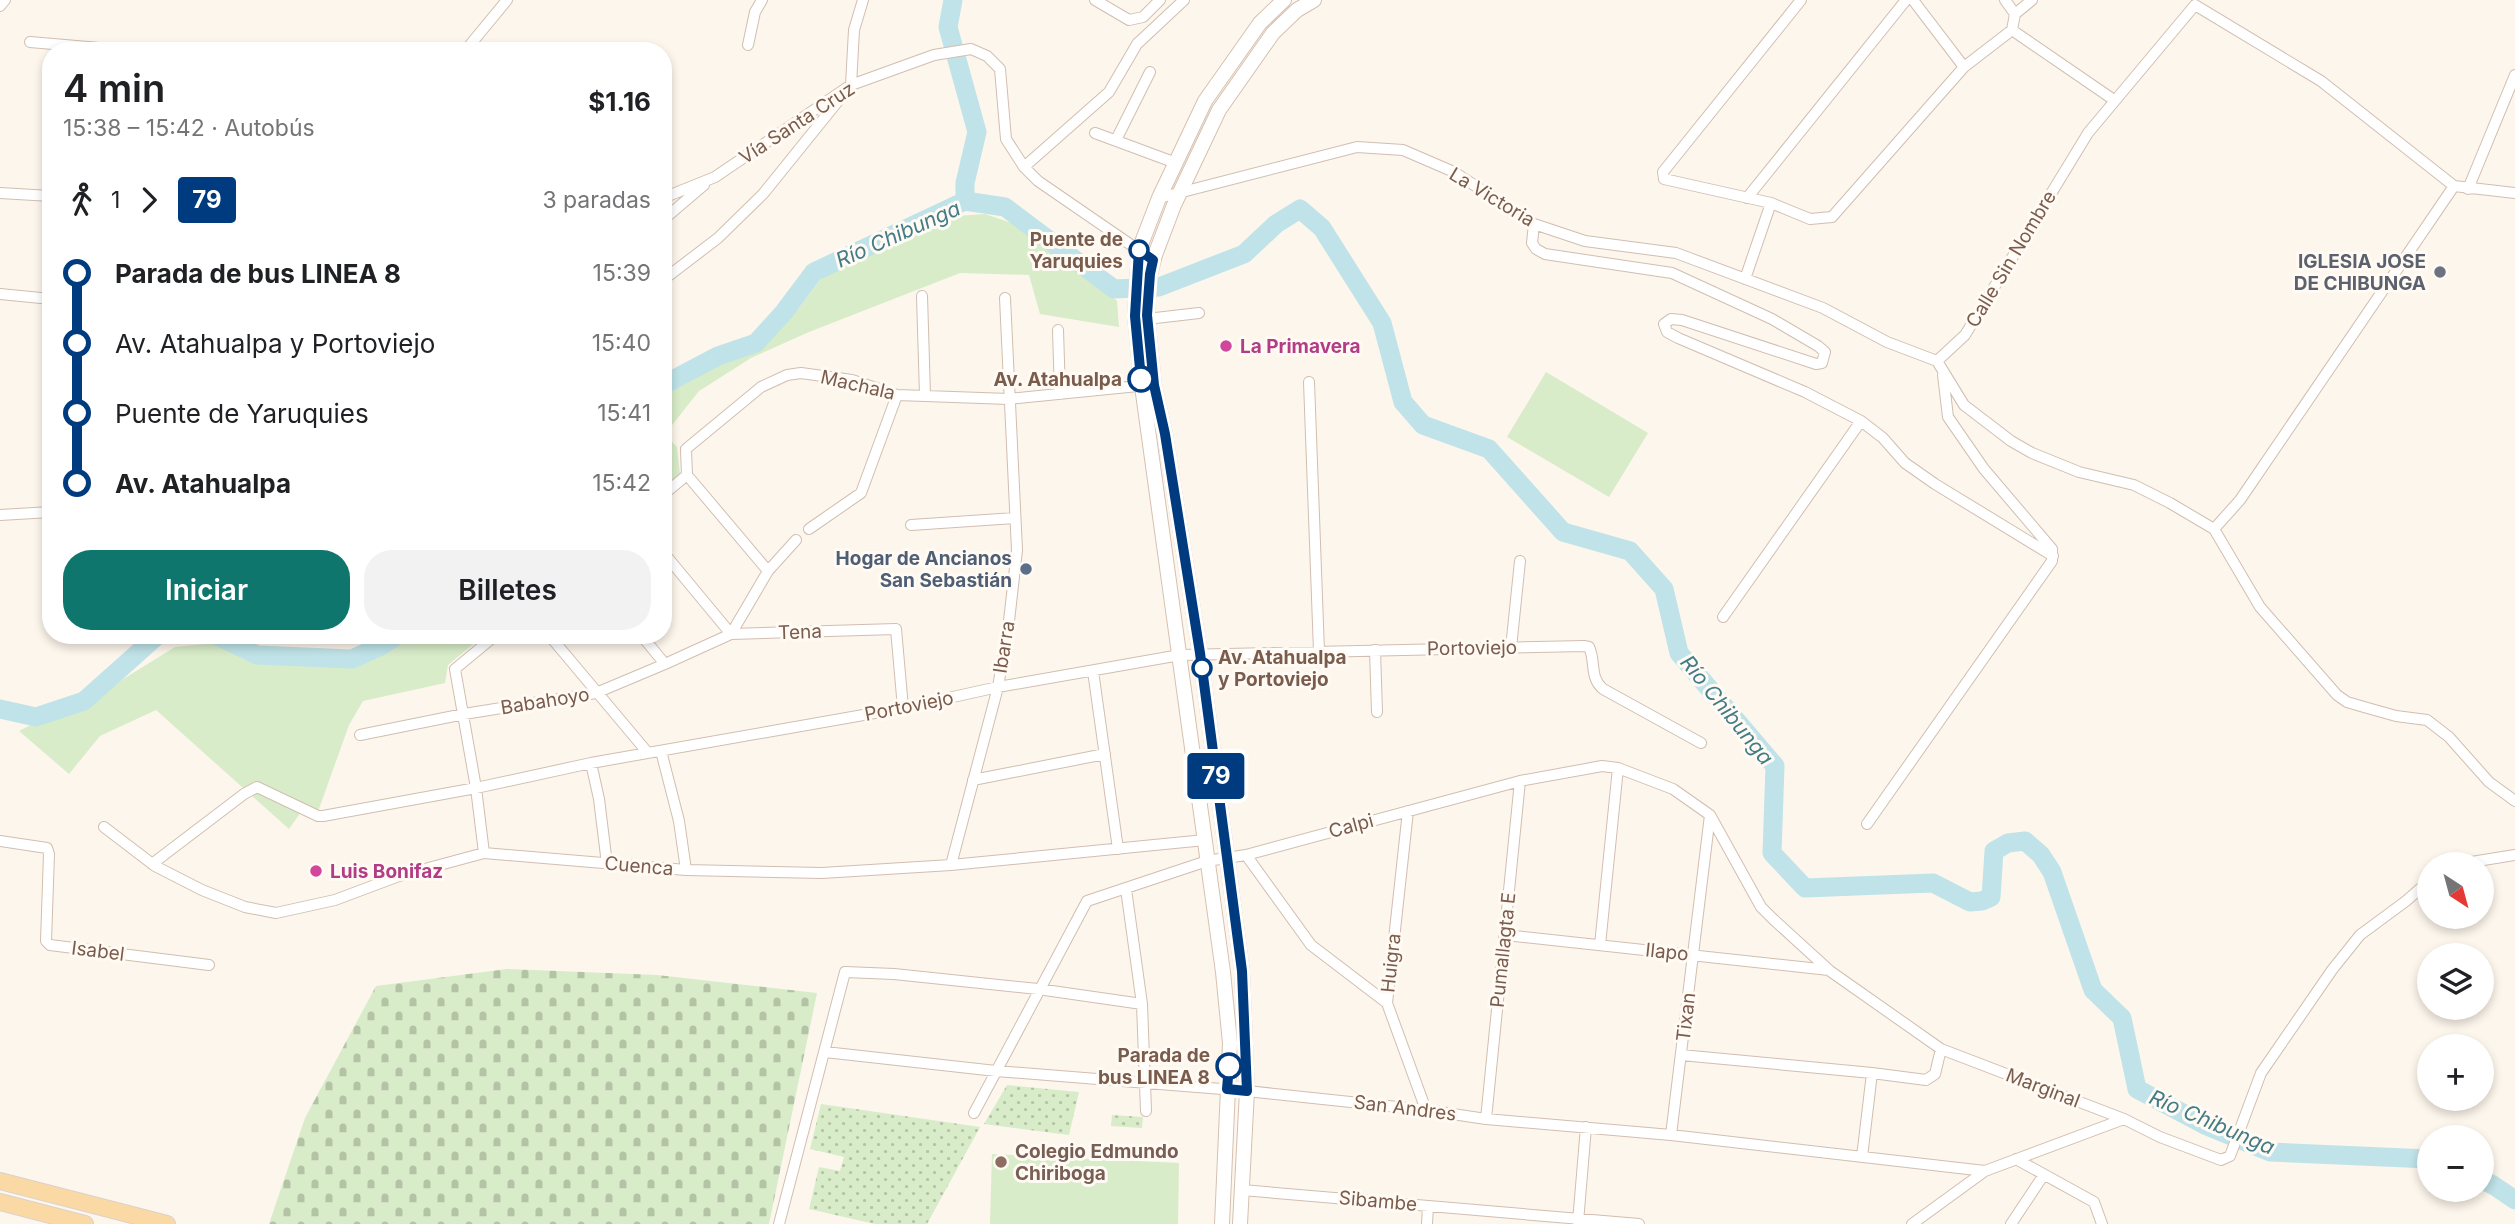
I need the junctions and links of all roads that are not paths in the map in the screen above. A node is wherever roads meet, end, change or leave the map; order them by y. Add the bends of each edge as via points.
1 (5, 0) edge
2 (508, 0) edge
3 (762, 0) edge
4 (1095, 0) edge
5 (1160, 0) edge
6 (1184, 0) edge
7 (1284, 0) edge
8 (1314, 0) edge
9 (1801, 0) edge
10 (1906, 0) edge
11 (1913, 0) edge
12 (2005, 0) edge
13 (2032, 0) edge
14 (861, 1) edge
15 (0, 6) edge
16 (2015, 14) junction
17 (2012, 30) junction
18 (30, 42) dead end
19 (472, 42) edge
20 (42, 43) edge
21 (748, 45) dead end
22 (1964, 67) junction
23 (1150, 72) dead end
24 (2515, 75) edge
25 (850, 85) junction
26 (2114, 100) junction
27 (1095, 133) dead end
28 (1116, 140) junction
29 (1175, 163) junction
30 (1024, 167) junction
31 (715, 177) junction
32 (2454, 186) junction
33 (2468, 189) junction
34 (1180, 192) junction
35 (0, 193) edge
36 (2515, 193) edge
37 (672, 194) edge
38 (42, 196) edge
39 (1159, 198) junction
40 (1747, 198) junction
41 (1771, 203) junction
42 (672, 213) edge
43 (1534, 224) junction
44 (1139, 250) junction
45 (1146, 268) junction
46 (672, 272) edge
47 (1745, 279) junction
48 (0, 294) edge
49 (922, 296) dead end
50 (42, 298) edge
51 (1005, 298) dead end
52 (1199, 313) dead end
53 (1143, 317) junction
54 (1058, 330) dead end
55 (1937, 361) junction
56 (1943, 372) junction
57 (1309, 382) dead end
58 (1148, 385) junction
59 (1060, 394) junction
60 (897, 395) junction
61 (925, 395) junction
62 (1009, 399) junction
63 (1861, 421) junction
64 (687, 475) junction
65 (672, 488) edge
66 (42, 513) edge
67 (0, 515) edge
68 (1015, 518) junction
69 (911, 525) dead end
70 (809, 529) dead end
71 (2214, 529) junction
72 (796, 540) dead end
73 (2053, 556) junction
74 (1520, 561) dead end
75 (672, 563) edge
76 (768, 571) junction
77 (1723, 617) dead end
78 (731, 634) junction
79 (485, 644) edge
80 (556, 644) edge
81 (648, 644) edge
82 (1511, 648) junction
83 (1375, 650) junction
84 (1319, 651) junction
85 (1200, 653) junction
86 (1180, 655) junction
87 (665, 664) junction
88 (1093, 671) junction
89 (998, 687) junction
90 (596, 693) junction
91 (903, 708) junction
92 (1377, 712) dead end
93 (464, 714) junction
94 (360, 735) dead end
95 (1701, 743) dead end
96 (661, 751) junction
97 (648, 753) junction
98 (1105, 754) junction
99 (591, 763) junction
100 (1618, 768) junction
101 (973, 780) junction
102 (1520, 781) junction
103 (477, 788) junction
104 (2515, 801) edge
105 (1408, 811) junction
106 (1710, 815) junction
107 (1867, 824) dead end
108 (104, 827) dead end
109 (1205, 840) junction
110 (0, 842) edge
111 (1118, 849) junction
112 (484, 853) junction
113 (1246, 855) junction
114 (2515, 855) edge
115 (1226, 858) junction
116 (2494, 858) edge
117 (1207, 862) junction
118 (152, 864) junction
119 (607, 864) junction
120 (951, 864) junction
121 (686, 870) junction
122 (1126, 888) junction
123 (2417, 890) edge
124 (1505, 936) junction
125 (1600, 945) junction
126 (1693, 955) junction
127 (209, 965) dead end
128 (1830, 971) junction
129 (1038, 989) junction
130 (1387, 1003) junction
131 (1142, 1004) junction
132 (1941, 1049) junction
133 (825, 1052) junction
134 (1681, 1055) junction
135 (996, 1071) junction
136 (1872, 1073) junction
137 (1144, 1081) junction
138 (1227, 1089) junction
139 (1247, 1091) junction
140 (1426, 1110) junction
141 (1146, 1111) dead end
142 (974, 1113) dead end
143 (1486, 1119) junction
144 (2124, 1119) junction
145 (1586, 1127) junction
146 (1671, 1135) junction
147 (1861, 1157) junction
148 (2016, 1159) junction
149 (1985, 1171) junction
150 (2043, 1176) junction
151 (0, 1181) edge
152 (1242, 1190) junction
153 (0, 1202) edge
154 (1428, 1206) junction
155 (64, 1221) edge
156 (1578, 1221) edge
157 (85, 1224) edge
158 (167, 1224) edge
159 (779, 1224) edge
160 (1222, 1224) edge
161 (1240, 1224) edge
162 (1427, 1224) edge
163 (1639, 1224) edge
164 (1912, 1224) edge
165 (2011, 1224) edge
166 (2102, 1224) edge

1 - 15 street
2 - 19 street
3 - 21 street
4 - 5 street via 1129,20 1143,17
6 - 30 street via 1137,44 1109,92
7 - 29 main road via 1259,23 1205,102
8 - 34 main road via 1273,33 1219,110
9 - 40 street via 1663,172 1664,179
10 - 40 street
11 - 22 street
12 - 16 street
13 - 16 street
14 - 25 street
16 - 17 street
17 - 22 street
17 - 26 street
18 - 20 street
22 - 41 street via 1832,217 1810,219
23 - 28 street
24 - 33 street
25 - 30 street, Vía Santa Cruz via 933,55 971,49 987,56 1000,69 1006,139
25 - 31 street, Vía Santa Cruz
25 - 46 street via 763,194 718,238
26 - 32 street, Calle Sin Nombre via 2195,5 2200,6 2321,81
26 - 55 street, Calle Sin Nombre via 2088,133 1965,335
27 - 28 street
28 - 29 street
29 - 39 main road
30 - 44 street, Vía Santa Cruz
31 - 37 street, Vía Santa Cruz
31 - 42 street
32 - 33 street
32 - 71 street via 2240,500
33 - 36 street
34 - 39 street, La Victoria
34 - 43 street, La Victoria via 1357,147 1403,150 1454,172
34 - 45 main road
35 - 38 street
39 - 44 main road
40 - 41 street
41 - 47 street
43 - 47 street, La Victoria via 1585,241 1676,253
43 - 63 street via 1532,243 1545,254 1672,273 1818,346 1825,352 1822,363 1816,364 1682,320 1664,324 1667,332 1678,338
44 - 45 main road
45 - 53 main road
47 - 55 street, La Victoria via 1823,308 1887,342
48 - 50 street
49 - 61 street
51 - 62 street, Ibarra
52 - 53 street
53 - 58 main road
54 - 59 street
55 - 56 street
56 - 71 street via 1964,405 2011,441 2080,472 2134,485
56 - 73 street via 1948,417
57 - 84 street
58 - 59 street, Machala
58 - 85 main road via 1165,434
58 - 86 main road
59 - 62 street, Machala
60 - 61 street, Machala
60 - 64 street, Machala via 852,380 787,375 761,387 686,449
60 - 70 street via 861,493
61 - 62 street, Machala
62 - 68 street, Ibarra
63 - 73 street via 1905,463
63 - 77 street
64 - 65 street
64 - 76 street
66 - 67 street
68 - 69 street
68 - 89 street, Ibarra via 1017,550
71 - 104 street via 2260,607 2337,695 2374,710 2427,720 2449,737 2489,782
72 - 76 street
73 - 107 street
74 - 82 street
75 - 78 street
76 - 78 street
78 - 87 street, Babahoyo
78 - 91 street, Tena via 896,629
79 - 93 street via 455,669
80 - 90 street
81 - 87 street
82 - 83 street, Portoviejo
82 - 95 street, Portoviejo via 1589,647 1596,683
83 - 84 street, Portoviejo
83 - 92 street
84 - 85 street, Portoviejo
85 - 86 street, Portoviejo
85 - 115 main road
86 - 88 street, Portoviejo
86 - 109 main road
87 - 90 street, Babahoyo
88 - 89 street, Portoviejo
88 - 98 street
89 - 91 street, Portoviejo
89 - 101 street, Ibarra
90 - 93 street, Babahoyo
90 - 97 street
91 - 96 street, Portoviejo
93 - 94 street, Babahoyo
93 - 103 street
96 - 97 street, Portoviejo
96 - 121 street
97 - 99 street, Portoviejo
98 - 101 street
98 - 111 street
99 - 103 street, Portoviejo
99 - 119 street
100 - 102 street, Calpi via 1602,766
100 - 106 street, Marginal via 1673,789
100 - 125 street
101 - 120 street, Ibarra
102 - 105 street, Calpi
102 - 124 street, Pumallagta E
103 - 112 street
103 - 118 street, Portoviejo via 323,816 257,787
105 - 113 street, Calpi
105 - 130 street, Huigra
106 - 126 street, Tixan
106 - 128 street, Marginal via 1761,907
108 - 118 street, Cuenca
109 - 111 street, Cuenca
109 - 117 main road
110 - 127 street, Isabel via 47,848 46,941 50,946
111 - 120 street, Cuenca
112 - 118 street, Cuenca via 399,876 335,900 276,913 202,891
112 - 119 street, Cuenca
113 - 115 street, Calpi
113 - 130 street via 1311,946
114 - 116 street
115 - 117 street, Calpi
115 - 139 main road via 1242,971
117 - 122 street, Calpi
117 - 138 main road via 1230,1043
119 - 121 street, Cuenca
120 - 121 street, Cuenca via 822,873
122 - 129 street, Calpi via 1087,901
122 - 131 street
123 - 144 street, Marginal via 2360,935 2295,1021 2261,1073 2230,1156 2221,1160
124 - 125 street, Ilapo
124 - 143 street, Pumallagta E
125 - 126 street, Ilapo
126 - 128 street, Ilapo
126 - 134 street, Tixan
128 - 132 street, Marginal
129 - 131 street
129 - 133 street via 845,972
129 - 135 street
130 - 140 street, Huigra
131 - 137 street
132 - 136 street via 1935,1074 1926,1080
132 - 144 street, Marginal
133 - 135 street, San Andres
133 - 159 street
134 - 136 street
134 - 146 street, Tixan
135 - 137 street, San Andres
135 - 142 street
136 - 147 street
137 - 138 street, San Andres
137 - 141 street
138 - 139 street, San Andres
138 - 160 main road
139 - 140 street, San Andres
139 - 152 main road
140 - 143 street, San Andres
143 - 145 street, San Andres
144 - 148 street
145 - 146 street, San Andres
145 - 156 street
146 - 147 street, San Andres
147 - 149 street, San Andres
148 - 149 street
148 - 150 street
149 - 164 street
150 - 165 street
150 - 166 street via 2094,1202
151 - 158 main road
152 - 154 street, Sibambe
152 - 161 main road
153 - 155 main road
154 - 156 street, Sibambe
154 - 162 street
155 - 157 main road
156 - 163 street, Sibambe

